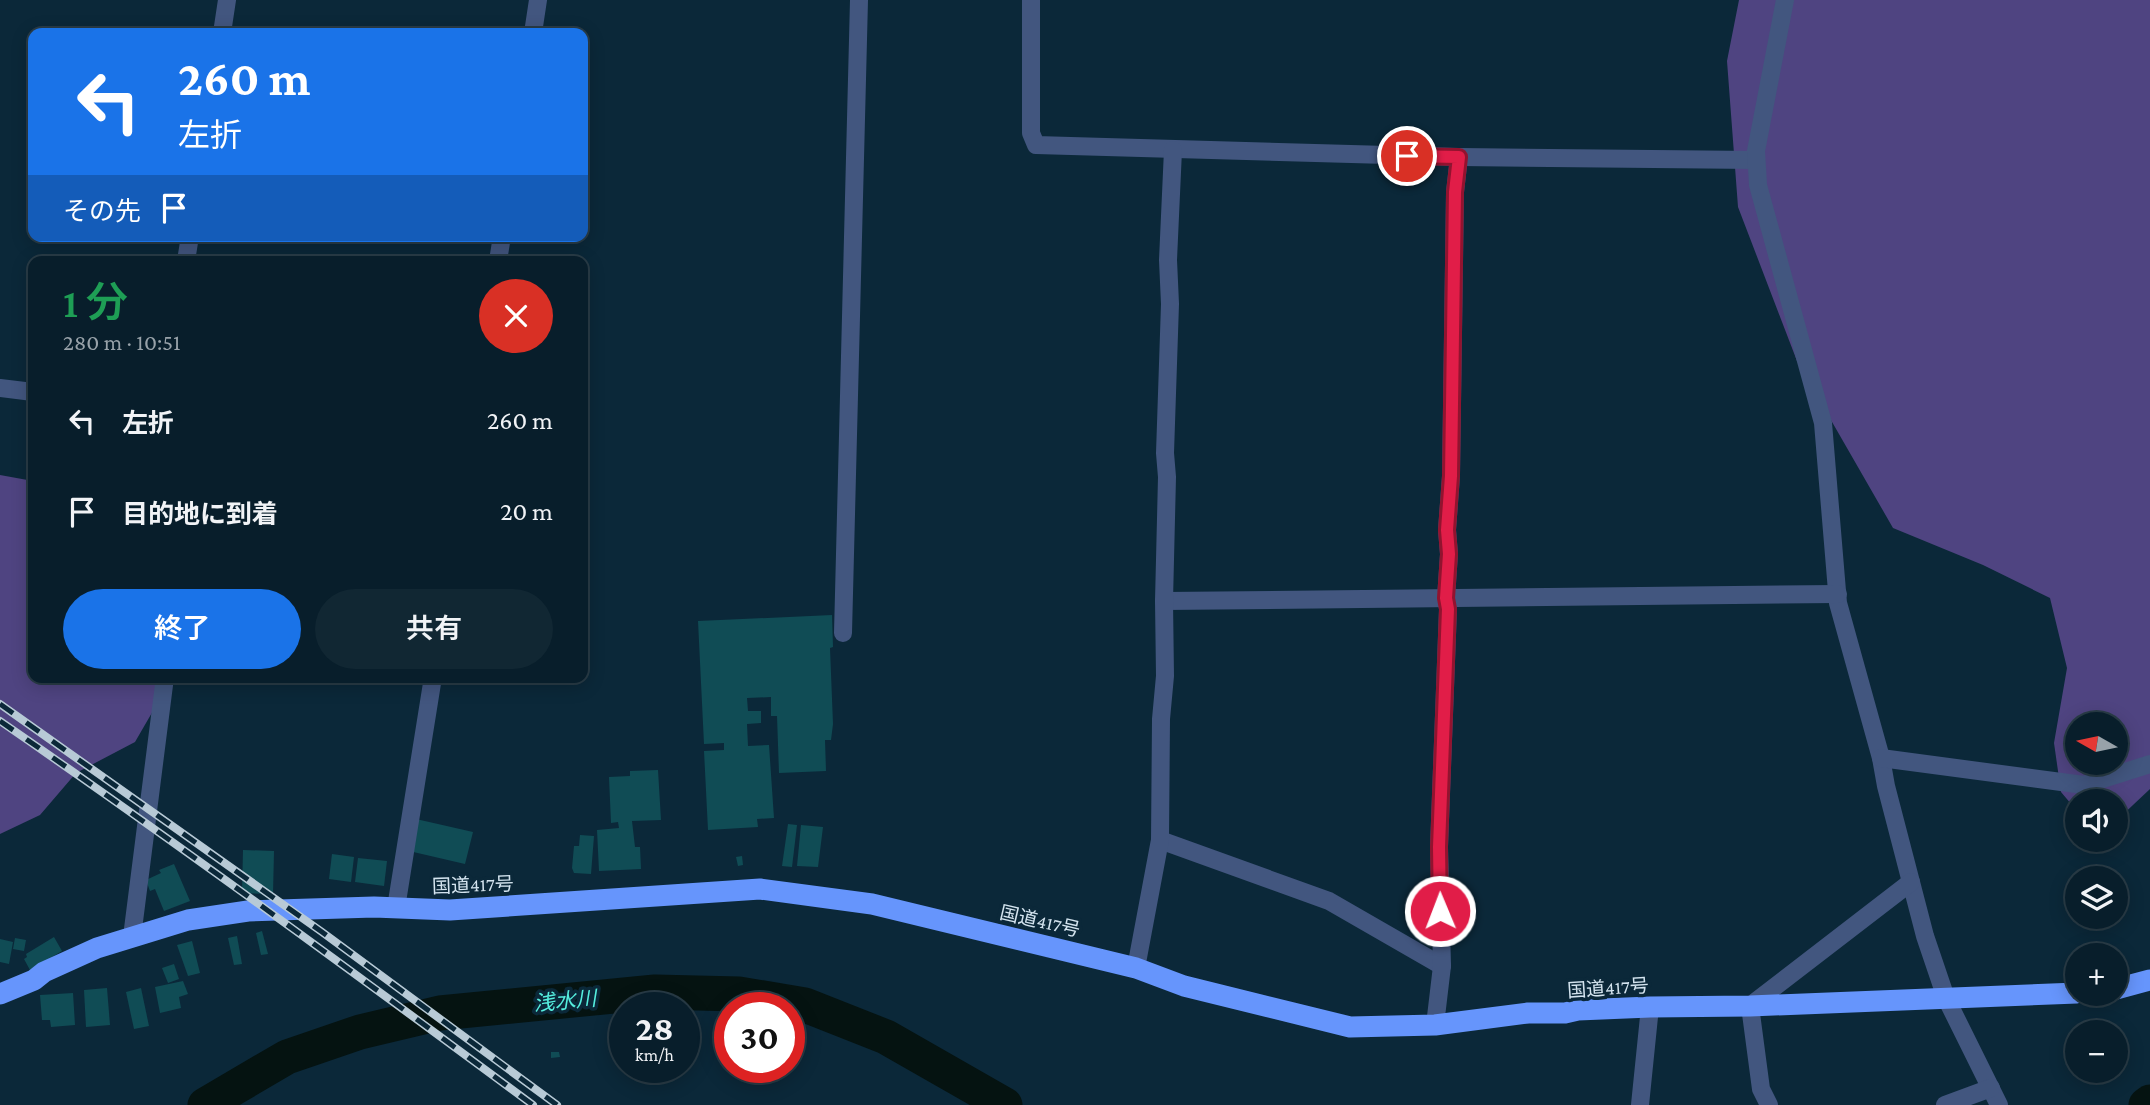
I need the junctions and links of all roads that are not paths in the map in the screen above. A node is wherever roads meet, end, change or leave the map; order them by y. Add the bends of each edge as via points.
1 (227, 0) edge
2 (538, 0) edge
3 (859, 0) edge
4 (1031, 0) edge
5 (1785, 0) edge
6 (223, 28) edge
7 (534, 28) edge
8 (1173, 150) junction
9 (1459, 157) junction
10 (1756, 160) junction
11 (0, 388) edge
12 (28, 391) edge
13 (1838, 594) junction
14 (1446, 598) junction
15 (1164, 601) junction
16 (844, 633) dead end
17 (164, 683) edge
18 (431, 683) edge
19 (1881, 758) junction
20 (2150, 764) edge
21 (1160, 840) junction
22 (1911, 882) junction
23 (396, 908) junction
24 (132, 937) junction
25 (1443, 966) junction
26 (1136, 968) junction
27 (2150, 981) edge
28 (2128, 986) edge
29 (2065, 993) edge
30 (0, 994) edge
31 (1946, 998) junction
32 (1750, 1006) junction
33 (1650, 1007) junction
34 (1435, 1025) junction
35 (1991, 1088) junction
36 (1640, 1105) edge
37 (1769, 1105) edge
38 (1945, 1105) edge
39 (1999, 1105) edge

1 - 6 street
2 - 7 street
3 - 16 street
4 - 8 street via 1031,133 1036,145
5 - 10 street
8 - 9 street
8 - 15 street
9 - 10 street
9 - 14 street
10 - 13 street via 1758,185 1823,424
11 - 12 street
13 - 14 street
13 - 19 street
14 - 15 street
14 - 25 street via 1439,847
15 - 21 street
17 - 24 street
18 - 23 street
19 - 20 street via 2084,785
19 - 22 street
21 - 25 street via 1329,901
21 - 26 street
22 - 31 street
22 - 32 street
23 - 24 highway, 国道417号 via 248,911 188,920
23 - 26 highway, 国道417号 via 450,910 760,889 872,905
24 - 30 highway, 国道417号 via 97,948
25 - 34 street
26 - 34 highway, 国道417号 via 1184,986 1350,1027
27 - 28 highway
29 - 31 highway, 国道417号
31 - 32 highway, 国道417号
31 - 35 street
32 - 33 highway, 国道417号
32 - 37 street via 1761,1089
33 - 34 highway, 国道417号 via 1528,1013
33 - 36 street
35 - 38 street
35 - 39 street

